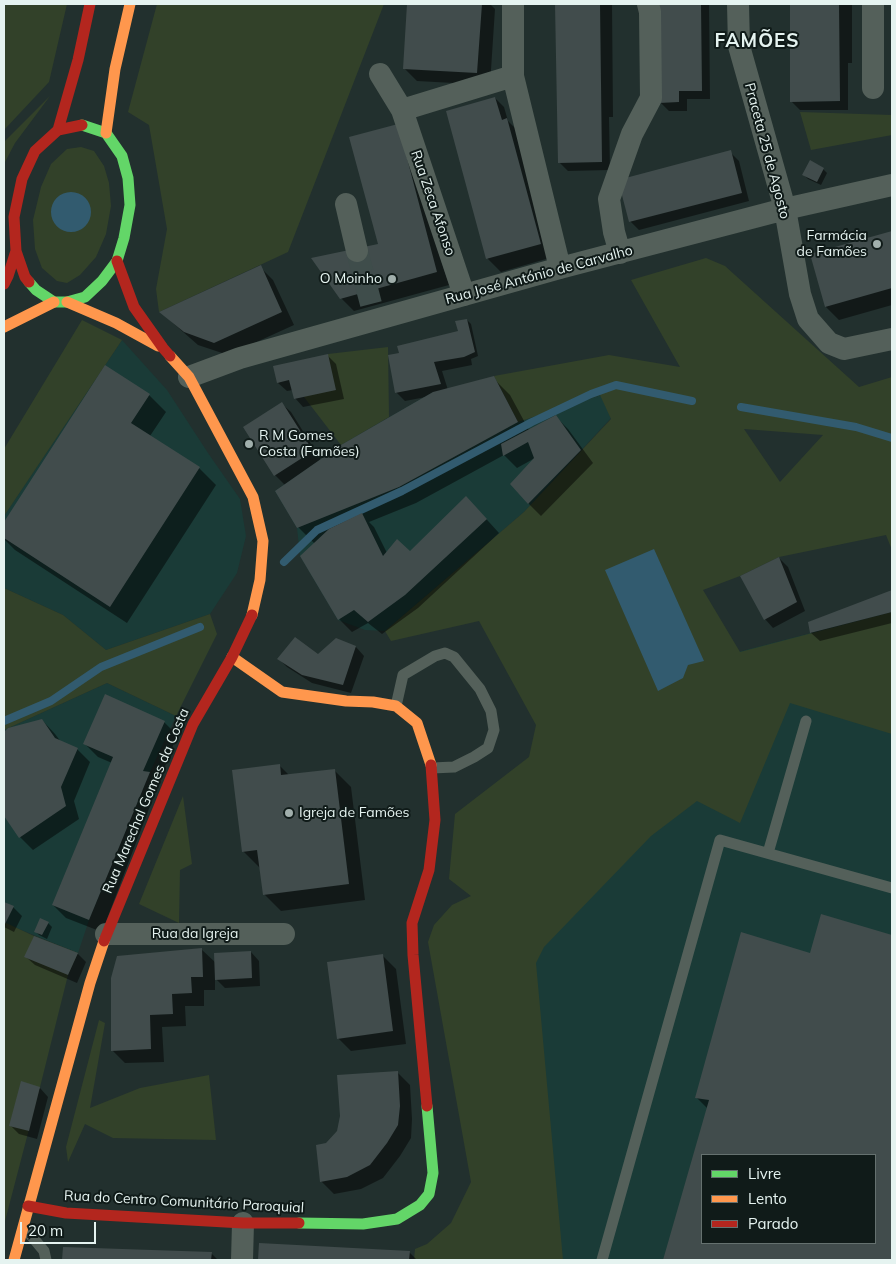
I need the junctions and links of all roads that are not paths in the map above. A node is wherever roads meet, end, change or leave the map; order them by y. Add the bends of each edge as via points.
1 (90, 4) edge
2 (130, 4) edge
3 (513, 4) edge
4 (648, 4) edge
5 (738, 4) edge
6 (872, 4) edge
7 (380, 74) dead end
8 (513, 76) junction
9 (873, 88) dead end
10 (402, 110) junction
11 (58, 130) junction
12 (106, 134) junction
13 (892, 185) edge
14 (346, 204) dead end
15 (785, 209) junction
16 (16, 251) junction
17 (357, 251) tunnel mouth
18 (620, 252) junction
19 (117, 261) junction
20 (560, 268) junction
21 (4, 284) edge
22 (464, 295) junction
23 (54, 302) junction
24 (67, 302) junction
25 (4, 327) edge
26 (892, 339) edge
27 (163, 348) junction
28 (189, 377) junction
29 (232, 657) junction
30 (396, 706) junction
31 (806, 721) dead end
32 (432, 768) junction
33 (768, 853) junction
34 (892, 888) edge
35 (106, 934) junction
36 (284, 934) dead end
37 (28, 1206) junction
38 (243, 1223) junction
39 (23, 1225) junction
40 (14, 1260) edge
41 (46, 1260) edge
42 (242, 1260) edge
43 (602, 1260) edge

1 - 11 main road
2 - 12 main road via 115,68
3 - 8 street
4 - 18 street via 651,98 632,134 609,199
5 - 15 street, Praceta 25 de Agosto via 738,46
6 - 9 street
7 - 10 street, Rua Zeca Afonso
8 - 10 street
8 - 20 street
10 - 22 street, Rua Zeca Afonso
11 - 12 main road via 82,125
11 - 16 main road via 35,151 22,179 14,217
12 - 19 main road via 122,156 128,178 130,205
13 - 15 street, Rua José António de Carvalho
14 - 17 street
15 - 18 street, Rua José António de Carvalho
15 - 26 street, Praceta 25 de Agosto via 800,294 808,319 829,343 844,349
16 - 21 main road
16 - 23 main road via 25,277 36,290
18 - 20 street, Rua José António de Carvalho
19 - 24 main road via 85,297
19 - 27 main road, Rua Marechal Gomes da Costa via 134,307
20 - 22 street, Rua José António de Carvalho
22 - 28 street, Rua José António de Carvalho via 373,312
23 - 24 main road
23 - 25 main road
24 - 27 main road, Rua Marechal Gomes da Costa via 116,322
27 - 28 main road, Rua Marechal Gomes da Costa
28 - 29 main road, Rua Marechal Gomes da Costa via 252,497 263,540 260,580 252,617
29 - 30 main road, Rua do Centro Comunitário Paroquial via 282,692
29 - 35 main road, Rua Marechal Gomes da Costa via 193,724
30 - 32 main road, Rua do Centro Comunitário Paroquial via 417,723
30 - 32 lane via 404,675 434,656 445,653 454,658 480,688 491,711 494,730 488,748 454,767
31 - 33 lane
32 - 38 main road, Rua do Centro Comunitário Paroquial via 435,820 429,870 412,923 433,1173 429,1194 420,1205 397,1219 363,1224
33 - 34 lane
33 - 43 lane via 720,840
35 - 36 street, Rua da Igreja
35 - 37 main road, Rua Marechal Gomes da Costa
37 - 38 main road, Rua do Centro Comunitário Paroquial via 66,1213
37 - 39 main road, Rua Marechal Gomes da Costa
38 - 42 street
39 - 40 main road, Rua Marechal Gomes da Costa
39 - 41 lane via 44,1251

